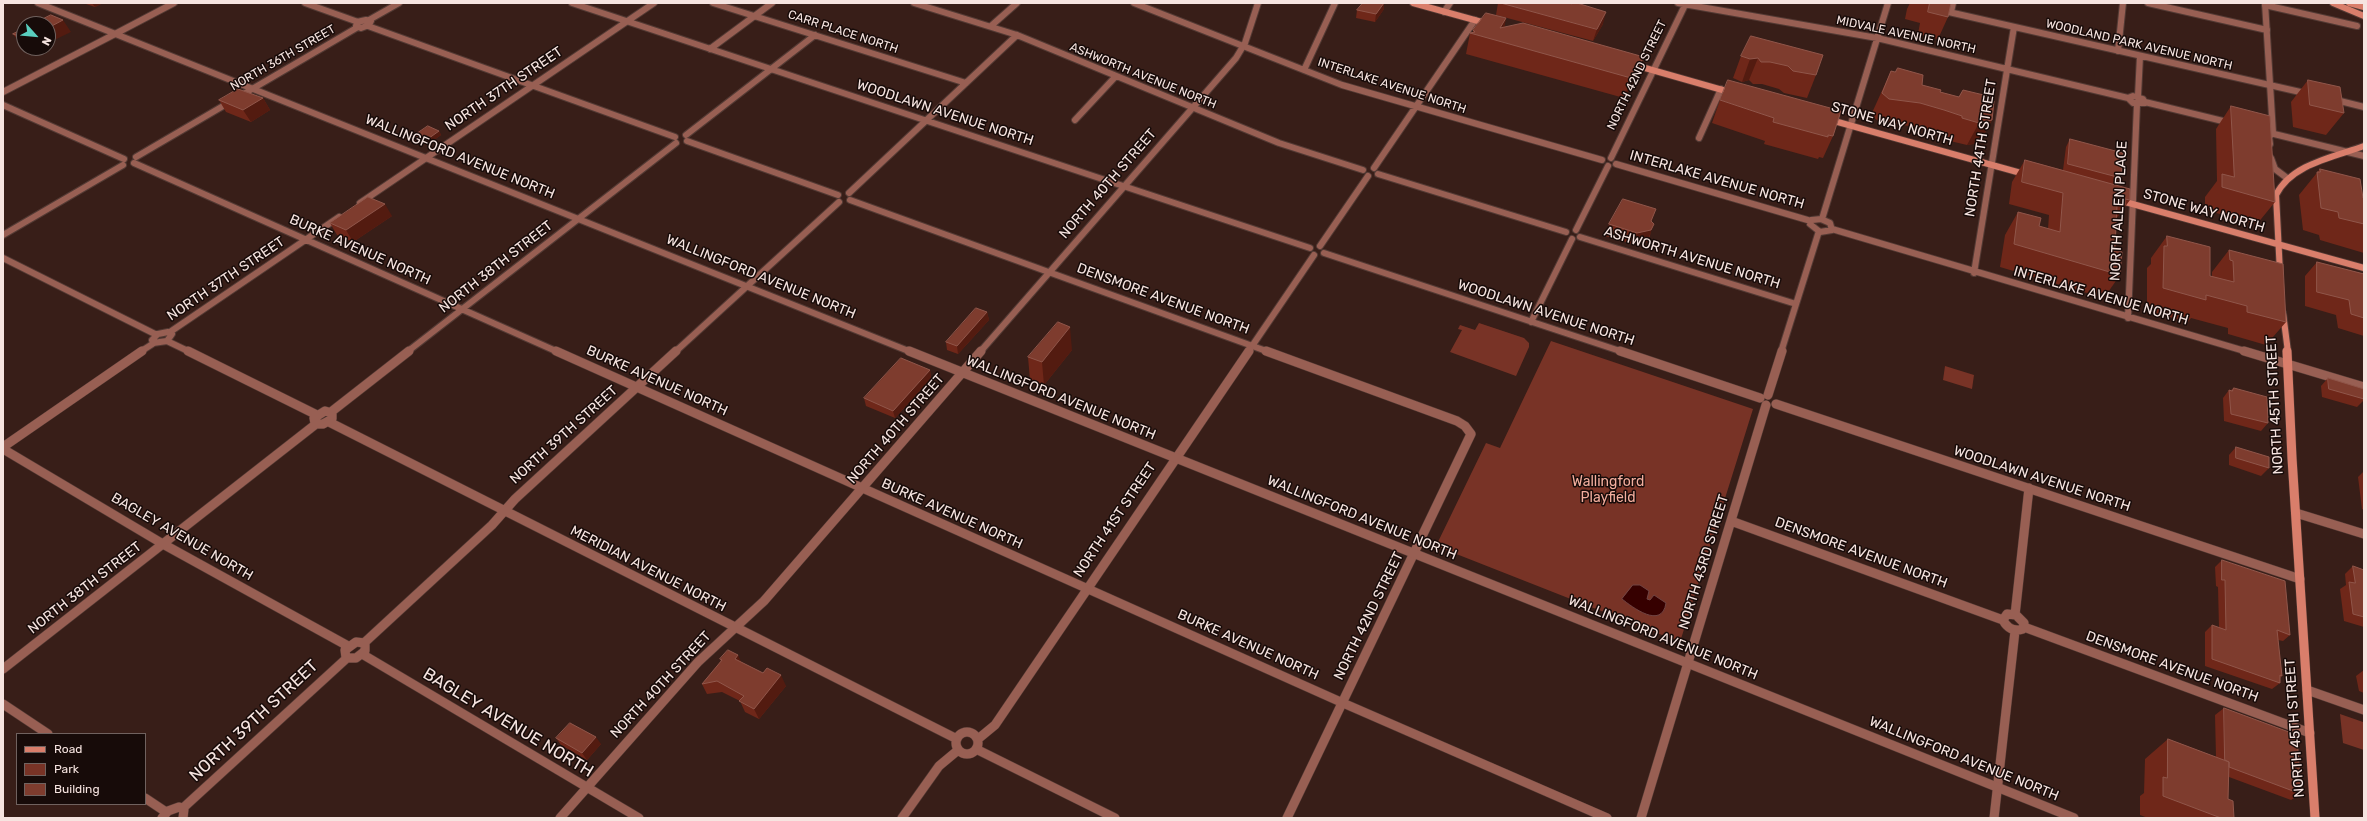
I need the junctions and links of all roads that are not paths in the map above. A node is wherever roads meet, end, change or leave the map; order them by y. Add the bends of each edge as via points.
1 (38, 3) edge
2 (174, 3) edge
3 (304, 3) edge
4 (399, 3) edge
5 (572, 3) edge
6 (654, 3) edge
7 (714, 3) edge
8 (772, 3) edge
9 (914, 3) edge
10 (1017, 3) edge
11 (1134, 3) edge
12 (1258, 3) edge
13 (1335, 3) edge
14 (1413, 3) edge
15 (1450, 3) edge
16 (1678, 3) edge
17 (1888, 3) edge
18 (1953, 3) edge
19 (2123, 3) edge
20 (2148, 3) edge
21 (2333, 3) edge
22 (2349, 3) edge
23 (1686, 4) edge
24 (2265, 4) edge
25 (2364, 7) edge
26 (1931, 8) edge
27 (1444, 12) junction
28 (1951, 12) junction
29 (754, 16) junction
30 (2364, 16) edge
31 (1475, 20) junction
32 (627, 21) junction
33 (368, 23) junction
34 (358, 24) junction
35 (991, 26) junction
36 (2357, 26) dead end
37 (1499, 27) edge
38 (2014, 27) junction
39 (2267, 30) junction
40 (115, 34) junction
41 (815, 35) junction
42 (1017, 35) junction
43 (1877, 38) junction
44 (1243, 47) junction
45 (710, 49) junction
46 (2118, 51) junction
47 (2140, 56) junction
48 (1623, 62) edge
49 (2008, 68) junction
50 (771, 69) junction
51 (1304, 70) junction
52 (1654, 70) junction
53 (1116, 76) junction
54 (966, 83) junction
55 (532, 86) junction
56 (2270, 86) junction
57 (252, 89) junction
58 (1721, 89) junction
59 (3, 92) edge
60 (1739, 94) edge
61 (2138, 96) junction
62 (2128, 98) junction
63 (2145, 102) junction
64 (2137, 104) junction
65 (3, 105) edge
66 (1193, 107) junction
67 (1415, 107) junction
68 (2364, 107) edge
69 (1820, 117) edge
70 (1075, 120) dead end
71 (926, 121) junction
72 (1850, 125) junction
73 (2240, 125) edge
74 (2261, 130) edge
75 (2273, 133) junction
76 (686, 138) junction
77 (1700, 138) dead end
78 (676, 140) junction
79 (2364, 146) edge
80 (2349, 152) junction
81 (2364, 156) edge
82 (426, 158) junction
83 (135, 160) junction
84 (1602, 160) junction
85 (1614, 161) junction
86 (124, 162) junction
87 (1993, 165) junction
88 (1608, 166) junction
89 (1376, 171) junction
90 (1365, 173) junction
91 (2038, 178) edge
92 (2287, 178) junction
93 (1124, 187) junction
94 (849, 197) junction
95 (2110, 198) edge
96 (838, 199) junction
97 (2133, 204) junction
98 (356, 206) edge
99 (343, 215) edge
100 (1822, 219) junction
101 (579, 220) junction
102 (1811, 221) junction
103 (1832, 229) junction
104 (1576, 230) junction
105 (1819, 231) junction
106 (1566, 232) junction
107 (3, 235) edge
108 (1580, 237) junction
109 (1572, 239) junction
110 (305, 240) junction
111 (2279, 245) junction
112 (1322, 249) junction
113 (1312, 252) junction
114 (3, 258) edge
115 (2364, 268) edge
116 (1974, 272) junction
117 (1049, 273) junction
118 (2281, 281) edge
119 (747, 286) junction
120 (2282, 301) edge
121 (1796, 304) junction
122 (462, 311) junction
123 (2128, 318) junction
124 (1531, 322) junction
125 (170, 332) junction
126 (157, 335) junction
127 (167, 341) junction
128 (154, 343) junction
129 (1251, 346) junction
130 (2289, 365) junction
131 (962, 373) junction
132 (638, 387) junction
133 (2364, 387) edge
134 (1768, 395) junction
135 (1763, 402) junction
136 (1776, 404) junction
137 (332, 412) junction
138 (317, 415) junction
139 (329, 422) junction
140 (316, 424) junction
141 (1465, 426) joint
142 (3, 448) edge
143 (1174, 458) junction
144 (2029, 488) junction
145 (862, 489) junction
146 (504, 512) junction
147 (2296, 513) junction
148 (1731, 521) junction
149 (2364, 534) edge
150 (163, 544) junction
151 (1415, 554) junction
152 (2300, 579) junction
153 (1086, 588) junction
154 (2015, 615) junction
155 (2003, 620) junction
156 (735, 628) junction
157 (2024, 628) junction
158 (2014, 630) junction
159 (364, 643) junction
160 (348, 646) junction
161 (362, 654) junction
162 (346, 658) junction
163 (1689, 664) junction
164 (3, 669) edge
165 (2307, 690) junction
166 (1343, 703) junction
167 (3, 704) edge
168 (2364, 710) edge
169 (46, 733) edge
170 (2310, 733) junction
171 (957, 739) junction
172 (977, 744) junction
173 (957, 751) junction
174 (1998, 787) junction
175 (587, 788) junction
176 (146, 799) edge
177 (183, 813) edge
178 (164, 815) edge
179 (560, 818) edge
180 (638, 818) edge
181 (902, 818) edge
182 (1115, 818) edge
183 (1287, 818) edge
184 (1607, 818) edge
185 (1641, 818) edge
186 (1994, 818) edge
187 (2074, 818) edge
188 (2315, 818) edge

1 - 40 street, WALLINGFORD AVENUE NORTH
2 - 40 street
3 - 34 street
4 - 33 street
5 - 32 street, WOODLAWN AVENUE NORTH
6 - 32 street, NORTH 37TH STREET
7 - 29 street, CARR PLACE NORTH
8 - 29 street
9 - 35 street, ASHWORTH AVENUE NORTH
10 - 35 street
11 - 44 street, INTERLAKE AVENUE NORTH
12 - 44 street, NORTH 40TH STREET
13 - 51 street
14 - 27 main road
15 - 27 street
16 - 23 street, MIDVALE AVENUE NORTH
17 - 43 street
18 - 28 street
19 - 46 street
20 - 39 street
21 - 30 main road
22 - 25 main road
23 - 43 street, MIDVALE AVENUE NORTH
23 - 52 street, NORTH 42ND STREET
24 - 36 street
24 - 39 street
26 - 28 street, WOODLAND PARK AVENUE NORTH
27 - 31 main road
28 - 38 street, WOODLAND PARK AVENUE NORTH
29 - 41 street, CARR PLACE NORTH
29 - 45 street
31 - 37 main road
31 - 67 street
32 - 45 street, WOODLAWN AVENUE NORTH
32 - 55 street, NORTH 37TH STREET
33 - 34 street
33 - 55 street
34 - 57 street, NORTH 36TH STREET
35 - 42 street, ASHWORTH AVENUE NORTH
38 - 46 street, WOODLAND PARK AVENUE NORTH
38 - 49 street, NORTH 44TH STREET
39 - 56 street
40 - 57 street, WALLINGFORD AVENUE NORTH
40 - 59 street
41 - 50 street
41 - 54 street, CARR PLACE NORTH
42 - 53 street, ASHWORTH AVENUE NORTH
42 - 54 street
43 - 49 street, MIDVALE AVENUE NORTH
43 - 72 street
44 - 51 street, INTERLAKE AVENUE NORTH
44 - 66 street, NORTH 40TH STREET
45 - 50 street, WOODLAWN AVENUE NORTH
46 - 47 street, WOODLAND PARK AVENUE NORTH
47 - 56 street, WOODLAND PARK AVENUE NORTH
47 - 61 street
48 - 52 main road
49 - 62 street, MIDVALE AVENUE NORTH
49 - 87 street, NORTH 44TH STREET
50 - 71 street, WOODLAWN AVENUE NORTH
50 - 76 street
51 - 67 street, INTERLAKE AVENUE NORTH via 1342,85
52 - 58 main road
52 - 85 street, NORTH 42ND STREET
53 - 66 street, ASHWORTH AVENUE NORTH
53 - 70 street
54 - 71 street
55 - 78 street
55 - 82 street, NORTH 37TH STREET
56 - 68 street, WOODLAND PARK AVENUE NORTH
56 - 75 street
57 - 82 street, WALLINGFORD AVENUE NORTH
57 - 83 street, NORTH 36TH STREET
58 - 60 main road
58 - 77 street
61 - 62 street
61 - 63 street
62 - 64 street
63 - 64 street
63 - 73 street
64 - 97 street, NORTH ALLEN PLACE
65 - 86 street
66 - 90 street, ASHWORTH AVENUE NORTH via 1279,143
66 - 93 street, NORTH 40TH STREET
67 - 84 street, INTERLAKE AVENUE NORTH
67 - 89 street
69 - 72 main road, STONE WAY NORTH
71 - 93 street, WOODLAWN AVENUE NORTH
71 - 94 street
72 - 87 main road, STONE WAY NORTH
72 - 100 street
74 - 75 street
75 - 80 street
75 - 92 street via 2269,137 2275,169
76 - 78 street
76 - 96 street
78 - 101 street, NORTH 38TH STREET
79 - 80 main road
80 - 81 street
80 - 92 main road
82 - 98 street, NORTH 37TH STREET
82 - 101 street, WALLINGFORD AVENUE NORTH
83 - 86 street
83 - 110 street, BURKE AVENUE NORTH
84 - 85 street via 1605,157
84 - 88 street
85 - 88 street
85 - 102 street, INTERLAKE AVENUE NORTH
86 - 107 street
87 - 91 main road, STONE WAY NORTH
87 - 116 street, NORTH 44TH STREET
88 - 104 street
89 - 90 street
89 - 106 street
90 - 112 street
92 - 111 main road via 2279,186 2276,195
93 - 113 street, WOODLAWN AVENUE NORTH
93 - 117 street, NORTH 40TH STREET
94 - 96 street
94 - 117 street, DENSMORE AVENUE NORTH
95 - 97 main road, STONE WAY NORTH
96 - 119 street, NORTH 39TH STREET
97 - 111 main road, STONE WAY NORTH
97 - 123 street, NORTH ALLEN PLACE
99 - 110 street, NORTH 37TH STREET
100 - 102 street
100 - 103 street via 1830,223
101 - 119 street, WALLINGFORD AVENUE NORTH
101 - 122 street, NORTH 38TH STREET
102 - 105 street via 1813,228
103 - 105 street via 1826,232
103 - 116 street, INTERLAKE AVENUE NORTH
104 - 106 street
104 - 108 street
105 - 121 street
106 - 109 street via 1566,236
108 - 109 street
108 - 121 street, ASHWORTH AVENUE NORTH
109 - 124 street
110 - 122 street, BURKE AVENUE NORTH
110 - 125 street, NORTH 37TH STREET
111 - 115 main road, STONE WAY NORTH
111 - 118 main road
112 - 113 street
112 - 124 street, WOODLAWN AVENUE NORTH
113 - 129 street, NORTH 41ST STREET
114 - 126 street
116 - 123 street, INTERLAKE AVENUE NORTH
117 - 129 street, DENSMORE AVENUE NORTH
117 - 131 street, NORTH 40TH STREET
119 - 131 street, WALLINGFORD AVENUE NORTH
119 - 132 street, NORTH 39TH STREET
120 - 130 main road, NORTH 45TH STREET
121 - 134 street
122 - 132 street, BURKE AVENUE NORTH
122 - 137 street, NORTH 38TH STREET
123 - 130 street, INTERLAKE AVENUE NORTH
124 - 135 street, WOODLAWN AVENUE NORTH
125 - 126 street
125 - 127 street via 172,336
126 - 128 street via 152,340
127 - 128 street
127 - 138 street
128 - 142 street
129 - 141 street, DENSMORE AVENUE NORTH
129 - 143 street, NORTH 41ST STREET
130 - 133 street, INTERLAKE AVENUE NORTH
130 - 147 main road, NORTH 45TH STREET
131 - 143 street, WALLINGFORD AVENUE NORTH
131 - 145 street, NORTH 40TH STREET
132 - 145 street, BURKE AVENUE NORTH
132 - 146 street, NORTH 39TH STREET
134 - 135 street via 1763,395
134 - 136 street
135 - 136 street via 1771,406
135 - 148 street, NORTH 43RD STREET
136 - 144 street, WOODLAWN AVENUE NORTH
137 - 138 street via 325,411
137 - 139 street via 333,417
138 - 140 street via 313,420
139 - 140 street
139 - 146 street, MERIDIAN AVENUE NORTH
140 - 150 street, NORTH 38TH STREET
141 - 151 street, NORTH 42ND STREET via 1471,434 1469,440
142 - 150 street, BAGLEY AVENUE NORTH
143 - 151 street, WALLINGFORD AVENUE NORTH
143 - 153 street, NORTH 41ST STREET
144 - 152 street, WOODLAWN AVENUE NORTH
144 - 154 street
145 - 153 street, BURKE AVENUE NORTH
145 - 156 street, NORTH 40TH STREET via 764,601
146 - 156 street, MERIDIAN AVENUE NORTH
146 - 159 street, NORTH 39TH STREET
147 - 149 street
147 - 152 main road, NORTH 45TH STREET
148 - 155 street, DENSMORE AVENUE NORTH
148 - 163 street, NORTH 43RD STREET
150 - 160 street, BAGLEY AVENUE NORTH
150 - 164 street, NORTH 38TH STREET
151 - 163 street, WALLINGFORD AVENUE NORTH
151 - 166 street, NORTH 42ND STREET
152 - 165 main road, NORTH 45TH STREET
153 - 166 street, BURKE AVENUE NORTH
153 - 172 street, NORTH 41ST STREET via 995,725
154 - 155 street via 2006,614
154 - 157 street via 2022,620
155 - 158 street
156 - 171 street, MERIDIAN AVENUE NORTH
156 - 175 street, NORTH 40TH STREET via 698,662
157 - 158 street
157 - 170 street, DENSMORE AVENUE NORTH
158 - 174 street
159 - 160 street via 356,642
159 - 161 street via 366,648
160 - 162 street via 344,653
161 - 162 street via 352,659
161 - 175 street, BAGLEY AVENUE NORTH
162 - 177 street, NORTH 39TH STREET
163 - 174 street, WALLINGFORD AVENUE NORTH
163 - 185 street, NORTH 43RD STREET
165 - 168 street
165 - 170 main road, NORTH 45TH STREET
166 - 183 street, NORTH 42ND STREET
166 - 184 street, BURKE AVENUE NORTH
167 - 169 street
170 - 188 main road, NORTH 45TH STREET
171 - 172 street via 968,733
171 - 173 street
172 - 173 street via 967,754
172 - 182 street
173 - 181 street via 939,766
174 - 186 street
174 - 187 street, WALLINGFORD AVENUE NORTH
175 - 179 street, NORTH 40TH STREET
175 - 180 street, BAGLEY AVENUE NORTH
176 - 178 street
177 - 178 street via 176,807

